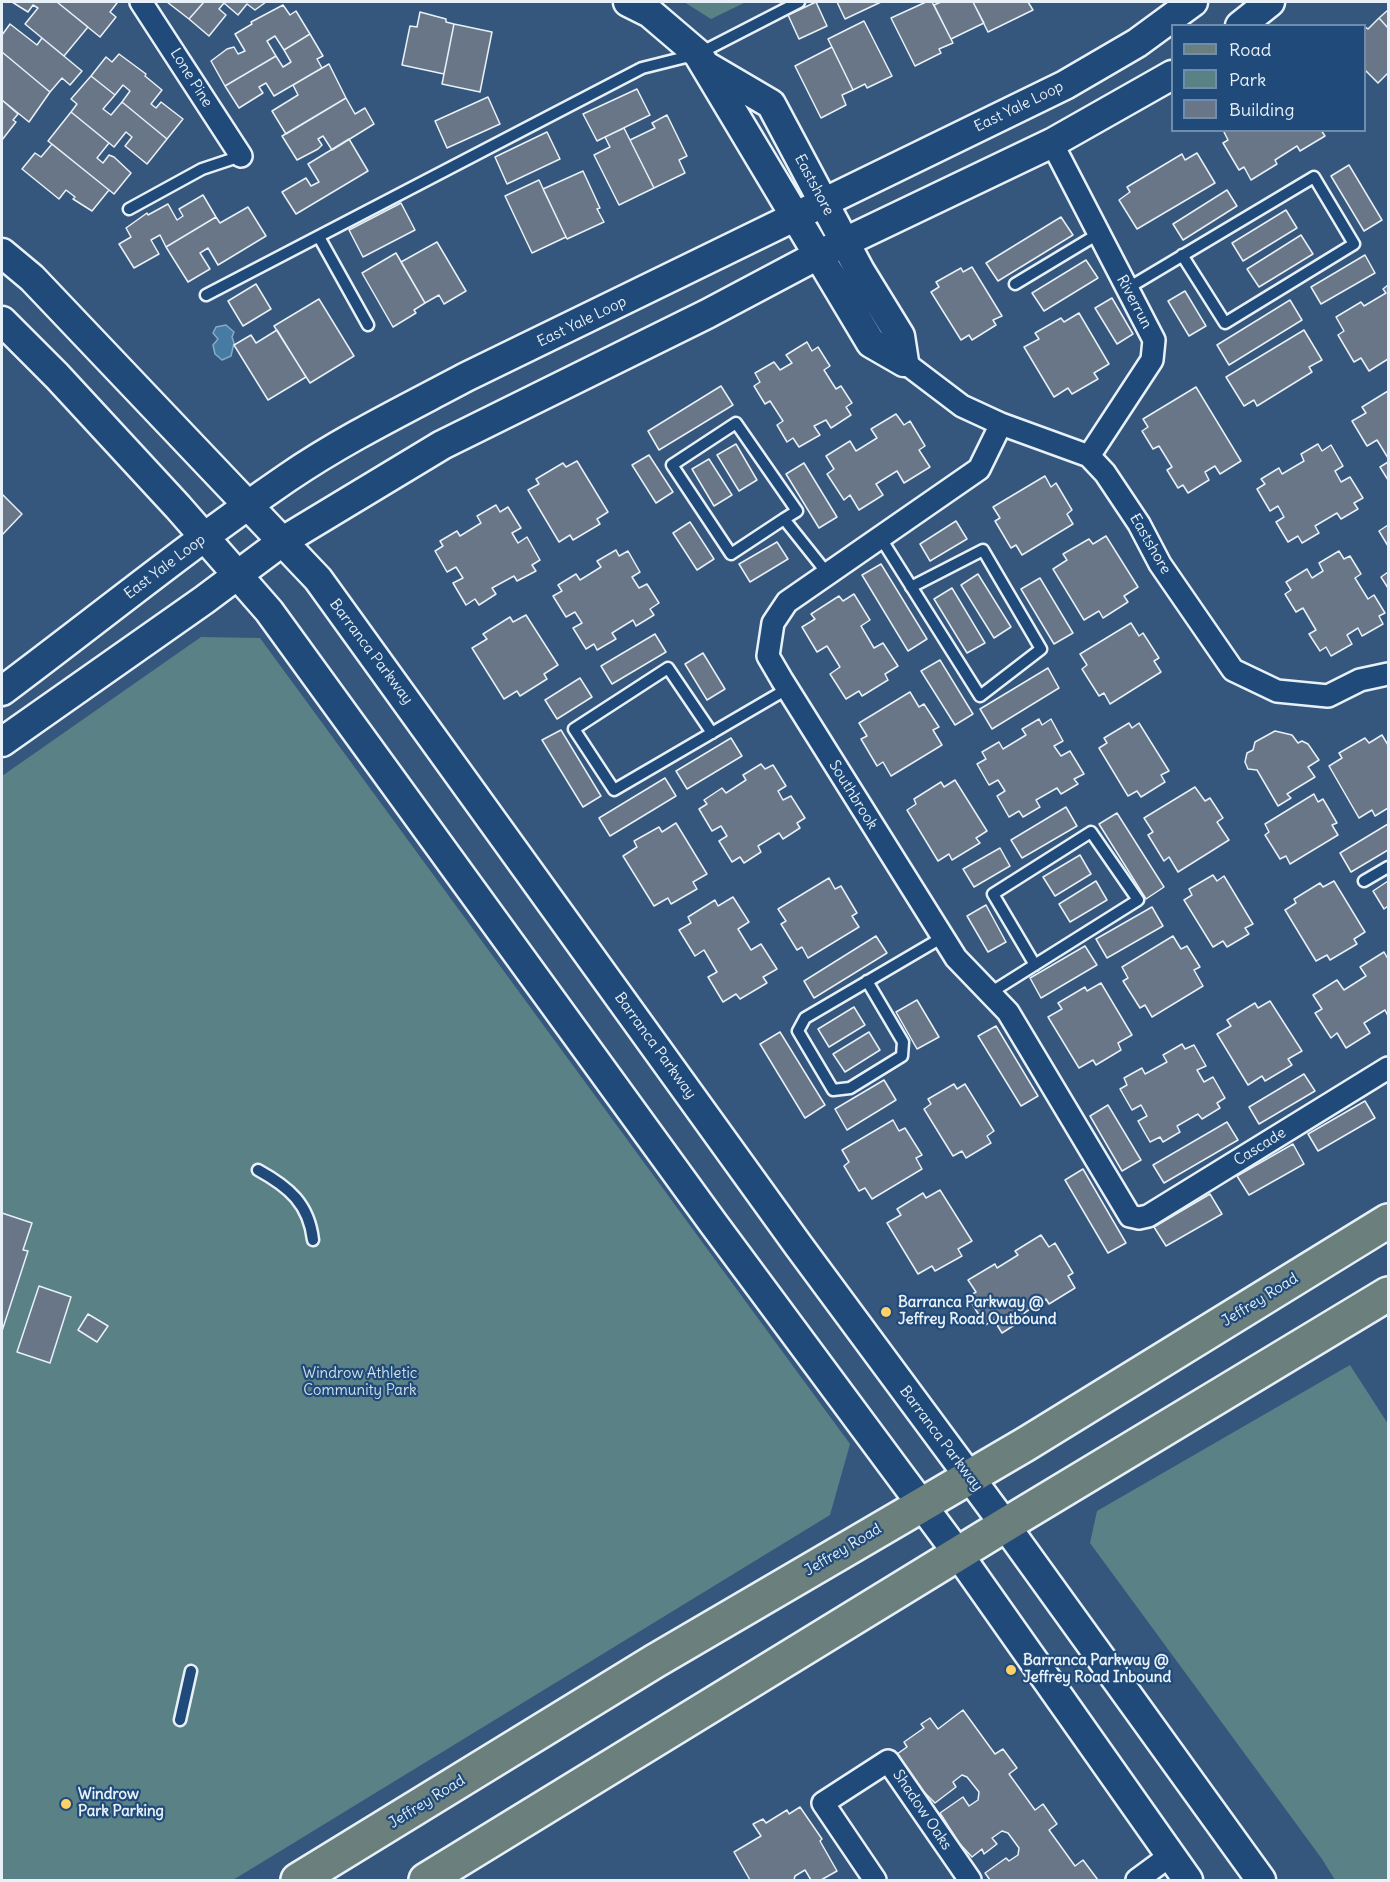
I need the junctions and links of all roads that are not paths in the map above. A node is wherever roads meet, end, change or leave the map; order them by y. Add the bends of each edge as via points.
1 (141, 2) edge
2 (628, 2) edge
3 (799, 2) edge
4 (1193, 2) edge
5 (1270, 2) edge
6 (1242, 24) edge
7 (703, 61) junction
8 (1171, 76) edge
9 (1052, 143) junction
10 (241, 156) joint
11 (824, 204) junction
12 (129, 209) dead end
13 (797, 217) junction
14 (1098, 234) junction
15 (318, 237) junction
16 (845, 242) junction
17 (2, 253) edge
18 (820, 254) junction
19 (1182, 255) junction
20 (1015, 284) dead end
21 (1128, 288) junction
22 (206, 295) dead end
23 (2, 321) edge
24 (368, 325) dead end
25 (904, 362) junction
26 (1001, 424) junction
27 (1089, 456) junction
28 (250, 506) junction
29 (784, 519) junction
30 (204, 537) junction
31 (880, 537) junction
32 (283, 541) junction
33 (827, 573) junction
34 (237, 575) junction
35 (911, 587) junction
36 (1389, 674) edge
37 (787, 689) junction
38 (2, 691) edge
39 (712, 733) junction
40 (2, 742) edge
41 (1389, 867) edge
42 (1364, 881) dead end
43 (943, 937) junction
44 (1035, 965) junction
45 (867, 981) junction
46 (990, 993) junction
47 (1389, 1068) edge
48 (258, 1170) dead end
49 (1130, 1216) joint
50 (1389, 1221) edge
51 (313, 1240) dead end
52 (1389, 1294) edge
53 (970, 1477) junction
54 (921, 1504) junction
55 (1005, 1525) junction
56 (959, 1555) junction
57 (190, 1671) dead end
58 (180, 1720) dead end
59 (1171, 1855) junction
60 (431, 1878) edge
61 (298, 1881) edge
62 (875, 1881) edge
63 (970, 1881) edge
64 (1137, 1881) edge
65 (1188, 1881) edge
66 (1261, 1881) edge

1 - 10 street, Lone Pine
2 - 7 main road, Eastshore via 650,13
3 - 7 lane
4 - 11 main road, East Yale Loop via 1137,43 1065,85
5 - 6 main road
7 - 11 main road, Eastshore via 771,104
7 - 13 main road, Eastshore
7 - 15 lane via 642,68
8 - 9 main road
9 - 14 street, Riverrun
9 - 16 main road
10 - 12 lane via 202,169
11 - 13 main road, East Yale Loop
11 - 16 main road, Eastshore
13 - 18 main road, Eastshore
13 - 28 main road, East Yale Loop via 371,427 288,477
14 - 20 lane
14 - 21 street, Riverrun
15 - 22 lane
15 - 24 lane
16 - 18 main road
16 - 25 main road, Eastshore via 900,336
17 - 28 main road, Barranca Parkway via 32,278
18 - 25 main road, Eastshore via 871,343
18 - 32 main road via 442,445
19 - 19 lane via 1314,177 1353,244 1225,323
19 - 21 lane
21 - 27 street, Riverrun via 1155,351
23 - 30 main road
25 - 26 street, Eastshore via 963,406
26 - 27 street, Eastshore
26 - 31 street, Southbrook via 979,469
27 - 36 street, Eastshore via 1105,473 1160,564 1233,670 1277,691 1328,696 1360,680
28 - 30 main road, East Yale Loop
28 - 32 main road, Barranca Parkway
29 - 29 lane via 731,554 672,465 736,423 797,511
29 - 33 lane
30 - 34 main road
30 - 38 main road, East Yale Loop
31 - 33 street, Southbrook
31 - 35 lane
32 - 34 main road
32 - 53 main road, Barranca Parkway via 318,579 399,688 798,1245
33 - 37 street, Southbrook via 787,602 773,622 768,656
34 - 40 main road
34 - 54 main road via 269,611
35 - 35 lane via 980,696 1041,649 983,550
37 - 39 lane
37 - 43 street, Southbrook
39 - 39 lane via 614,790 574,729 668,668
41 - 42 lane
43 - 45 lane
43 - 46 street, Southbrook via 956,958
44 - 44 lane via 1138,900 1091,832 993,894
44 - 46 lane
45 - 45 lane via 805,1018 798,1031 833,1090 850,1088 902,1056 903,1042
46 - 49 street, Southbrook via 1008,1012
47 - 49 street, Cascade via 1148,1216
48 - 51 lane via 279,1182 297,1200 311,1220
50 - 53 main road, Jeffrey Road
52 - 55 main road
53 - 54 main road, Jeffrey Road
53 - 55 main road, Barranca Parkway
54 - 56 main road
54 - 61 main road, Jeffrey Road via 655,1661
55 - 56 main road
55 - 66 main road, Barranca Parkway
56 - 59 main road
56 - 60 main road
57 - 58 lane
59 - 64 street
59 - 65 main road
62 - 63 street, Shadow Oaks via 823,1803 888,1761

